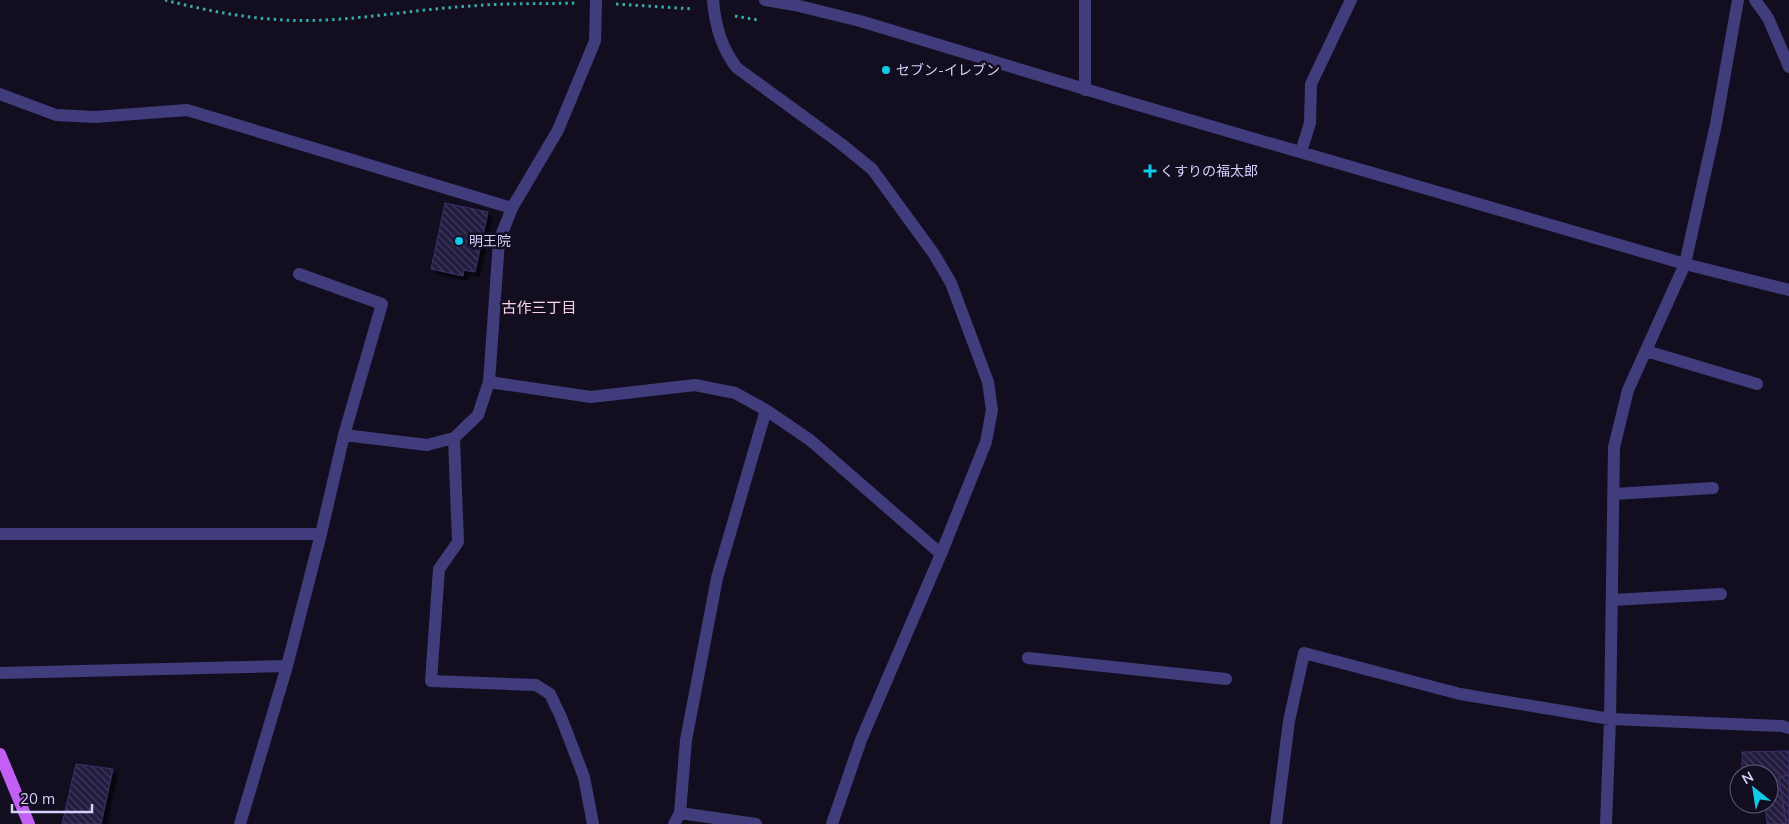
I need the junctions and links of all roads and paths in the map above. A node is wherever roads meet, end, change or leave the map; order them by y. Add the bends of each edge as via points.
1 (165, 0) edge
2 (765, 0) edge
3 (1085, 0) edge
4 (1350, 0) edge
5 (1738, 0) edge
6 (1755, 0) edge
7 (596, 2) edge
8 (714, 6) edge
9 (764, 21) dead end
10 (1789, 67) edge
11 (1085, 90) junction
12 (0, 94) edge
13 (1301, 152) junction
14 (512, 208) junction
15 (1685, 264) junction
16 (299, 274) dead end
17 (1789, 290) edge
18 (1646, 351) junction
19 (489, 382) junction
20 (1756, 384) dead end
21 (766, 410) junction
22 (344, 435) junction
23 (454, 438) junction
24 (1712, 488) dead end
25 (1614, 494) junction
26 (0, 534) edge
27 (321, 534) junction
28 (941, 554) junction
29 (1721, 594) dead end
30 (1612, 600) junction
31 (1028, 658) dead end
32 (287, 666) junction
33 (0, 673) edge
34 (1226, 679) dead end
35 (1610, 719) junction
36 (1789, 728) edge
37 (0, 754) edge
38 (677, 819) edge
39 (29, 824) edge
40 (240, 824) edge
41 (593, 824) edge
42 (756, 824) edge
43 (832, 824) edge
44 (1276, 824) edge
45 (1606, 824) edge

1 - 7 path via 257,18 322,20 473,5
2 - 11 street via 860,21
3 - 11 street
4 - 13 street via 1311,84 1310,123
5 - 15 street via 1716,124
6 - 10 street via 1768,18
7 - 8 path via 701,9
7 - 14 street via 595,41 558,130
8 - 9 path
8 - 28 street via 727,56 737,68 872,169 934,254 951,283 988,382 992,410 986,442
11 - 13 street
12 - 14 street via 56,115 95,117 187,110
13 - 15 street
14 - 19 street via 499,241
15 - 17 street
15 - 18 street
16 - 22 street via 382,304
18 - 20 street
18 - 25 street via 1628,390 1614,447
19 - 21 street via 591,397 696,385 734,393
19 - 23 street via 478,415
21 - 28 street via 810,440
21 - 38 street via 717,578 686,740
22 - 23 street via 427,445
22 - 27 street
23 - 41 street via 458,542 439,569 431,681 536,685 550,694 584,777
24 - 25 street
25 - 30 street
26 - 27 street
27 - 32 street
28 - 43 street via 861,740
29 - 30 street
30 - 35 street
31 - 34 street
32 - 33 street
32 - 40 street
35 - 36 street
35 - 44 street via 1460,694 1304,653 1289,721
35 - 45 street
37 - 39 main road
38 - 42 street

